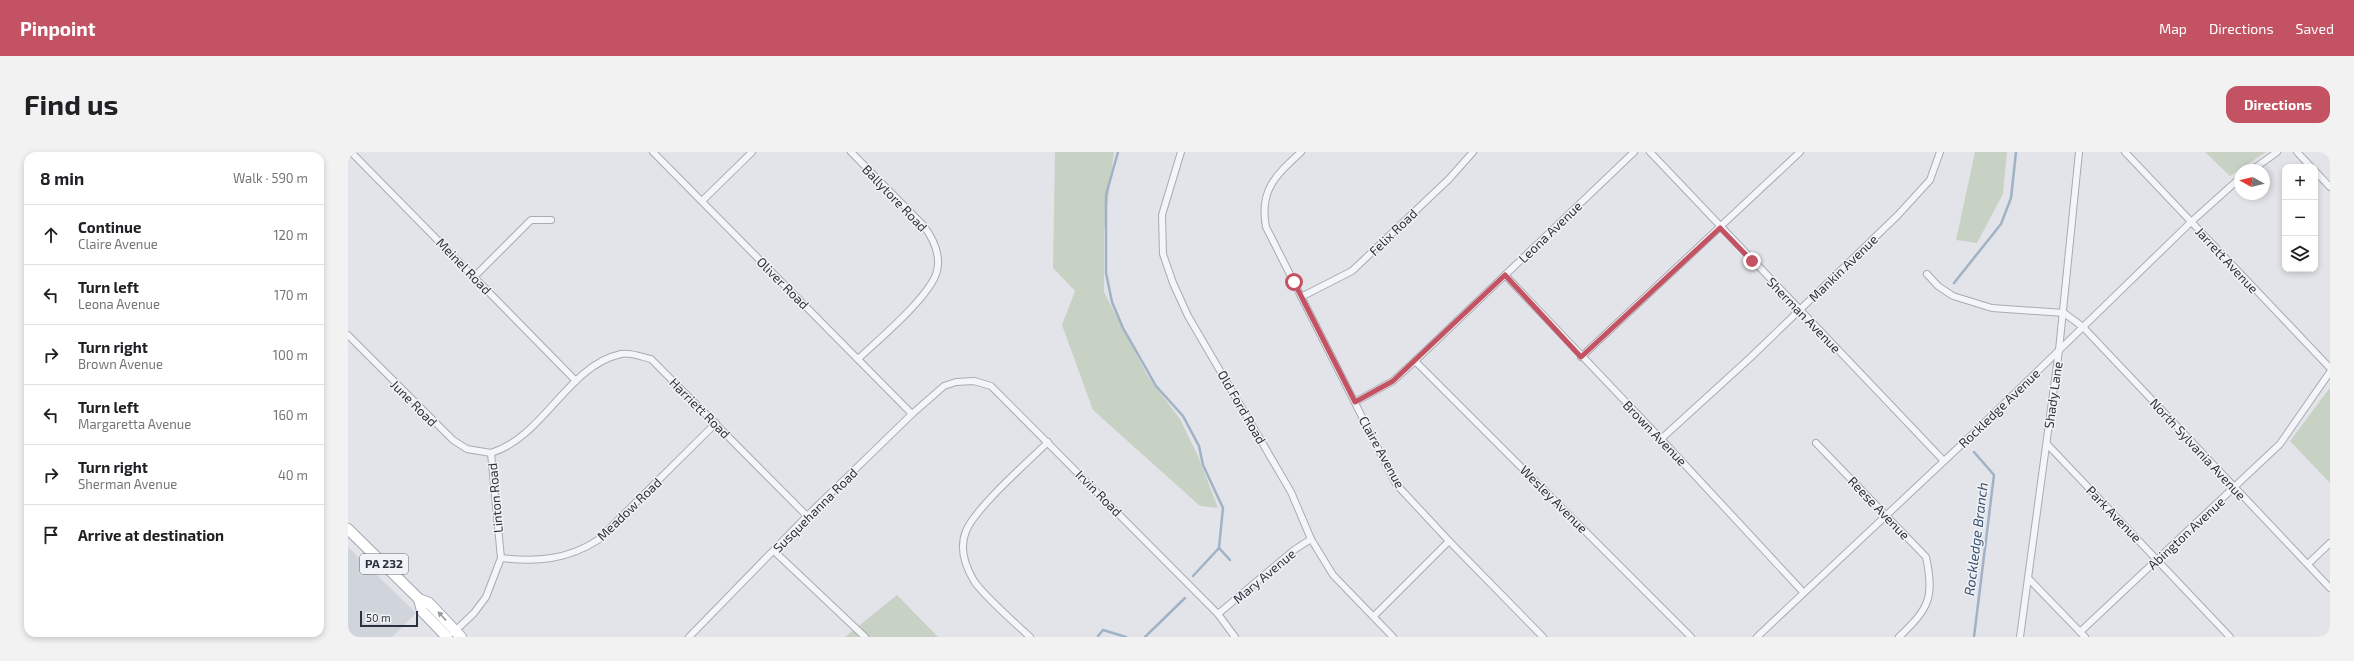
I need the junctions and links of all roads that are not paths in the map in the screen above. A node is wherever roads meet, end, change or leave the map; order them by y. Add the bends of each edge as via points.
1 (351, 152) edge
2 (654, 152) edge
3 (752, 152) edge
4 (851, 152) edge
5 (1181, 152) edge
6 (1301, 152) edge
7 (1473, 152) edge
8 (1634, 152) edge
9 (1650, 152) edge
10 (1800, 152) edge
11 (1940, 152) edge
12 (2079, 152) edge
13 (2125, 152) edge
14 (2277, 152) edge
15 (2297, 152) edge
16 (2260, 164) edge
17 (2308, 164) edge
18 (2318, 174) edge
19 (2234, 183) edge
20 (2330, 187) edge
21 (702, 201) junction
22 (551, 220) dead end
23 (2191, 222) junction
24 (1720, 228) junction
25 (1927, 274) dead end
26 (1505, 275) junction
27 (474, 277) junction
28 (1301, 297) junction
29 (1799, 310) junction
30 (2064, 313) junction
31 (2083, 327) junction
32 (348, 335) edge
33 (2059, 350) junction
34 (1581, 357) junction
35 (858, 359) junction
36 (1415, 361) junction
37 (2330, 368) edge
38 (2330, 372) edge
39 (576, 381) junction
40 (944, 386) joint
41 (1355, 402) junction
42 (912, 414) junction
43 (716, 424) junction
44 (1661, 439) junction
45 (1048, 442) junction
46 (1816, 443) dead end
47 (2047, 444) junction
48 (491, 453) junction
49 (1943, 460) junction
50 (2234, 487) junction
51 (1886, 515) junction
52 (807, 516) junction
53 (348, 529) edge
54 (1311, 539) junction
55 (1449, 541) junction
56 (2330, 543) edge
57 (774, 551) junction
58 (500, 558) junction
59 (2157, 559) junction
60 (2308, 564) junction
61 (2028, 578) junction
62 (2330, 588) edge
63 (1803, 592) junction
64 (419, 599) junction
65 (1218, 614) junction
66 (1374, 616) junction
67 (459, 634) edge
68 (2082, 635) edge
69 (447, 637) edge
70 (689, 637) edge
71 (865, 637) edge
72 (1030, 637) edge
73 (1236, 637) edge
74 (1393, 637) edge
75 (1543, 637) edge
76 (1691, 637) edge
77 (1757, 637) edge
78 (1898, 637) edge
79 (2020, 637) edge
80 (2230, 637) edge

1 - 27 street, Meinel Road
2 - 21 street, Oliver Road
3 - 21 street
4 - 35 street, Ballytore Road via 923,225 933,239 937,253 936,271 927,291
5 - 54 street, Old Ford Road via 1162,215 1163,254 1188,316 1291,492
6 - 28 street, Claire Avenue via 1271,184 1266,195 1263,215 1266,227
7 - 28 street, Felix Road via 1449,179 1352,271
8 - 26 street, Leona Avenue
9 - 24 street, Sherman Avenue
10 - 24 street
11 - 29 street, Mankin Avenue via 1930,180 1921,191
12 - 30 street, Shady Lane
13 - 23 street, Jarrett Avenue
14 - 16 street
15 - 17 street
18 - 20 street
19 - 23 street, Rockledge Avenue
21 - 35 street, Oliver Road
22 - 27 street via 532,220
23 - 31 street, Rockledge Avenue
23 - 37 street, Jarrett Avenue
24 - 29 street, Sherman Avenue
24 - 34 street
25 - 30 street via 1938,286 1953,296 1992,308
26 - 34 street, Brown Avenue
26 - 36 street, Leona Avenue
27 - 39 street, Meinel Road
28 - 41 street, Claire Avenue
29 - 44 street, Mankin Avenue
29 - 49 street, Sherman Avenue
30 - 31 street, North Sylvania Avenue
30 - 33 street, Shady Lane
31 - 33 street, Rockledge Avenue
31 - 50 street, North Sylvania Avenue
32 - 48 street, June Road via 453,440 467,449
33 - 47 street, Shady Lane
33 - 49 street, Rockledge Avenue
34 - 44 street, Brown Avenue
35 - 42 street, Oliver Road
36 - 41 street, Leona Avenue via 1393,381
36 - 76 street, Wesley Avenue
38 - 50 street, Abington Avenue via 2280,444
39 - 43 street, Harriett Road via 602,362 622,354 651,359
39 - 48 street, Linton Road via 516,442
40 - 42 street, Susquehanna Road
40 - 45 street, Irvin Road via 974,381 991,386
41 - 55 street, Claire Avenue via 1396,484
42 - 52 street, Susquehanna Road
43 - 52 street, Harriett Road
43 - 58 street, Meadow Road via 592,544 560,558
44 - 63 street, Brown Avenue
45 - 65 street, Irvin Road
45 - 72 street via 975,515 966,532 963,550 965,564 975,582
46 - 51 street, Reese Avenue
47 - 59 street, Park Avenue
47 - 61 street, Shady Lane
48 - 58 street, Linton Road
49 - 51 street, Rockledge Avenue
50 - 59 street, Abington Avenue
50 - 60 street, North Sylvania Avenue
51 - 63 street, Rockledge Avenue
51 - 78 street, Reese Avenue via 1926,557 1931,579 1928,603 1920,617
52 - 57 street, Susquehanna Road
53 - 64 main road, PA 232
54 - 65 street, Mary Avenue via 1294,550
54 - 66 street, Old Ford Road via 1333,575
55 - 66 street
55 - 75 street, Claire Avenue
56 - 60 street
57 - 70 street, Susquehanna Road
57 - 71 street
58 - 67 street, Linton Road via 486,597
59 - 68 street, Abington Avenue
59 - 80 street, Park Avenue
60 - 62 street, North Sylvania Avenue
61 - 68 street
61 - 79 street, Shady Lane
63 - 77 street, Rockledge Avenue
67 -> 64 main road, PA 232 via 429,603
64 - 69 main road, PA 232 via 422,611
65 - 73 street, Irvin Road
66 - 74 street, Old Ford Road
67 - 69 street, Linton Road

